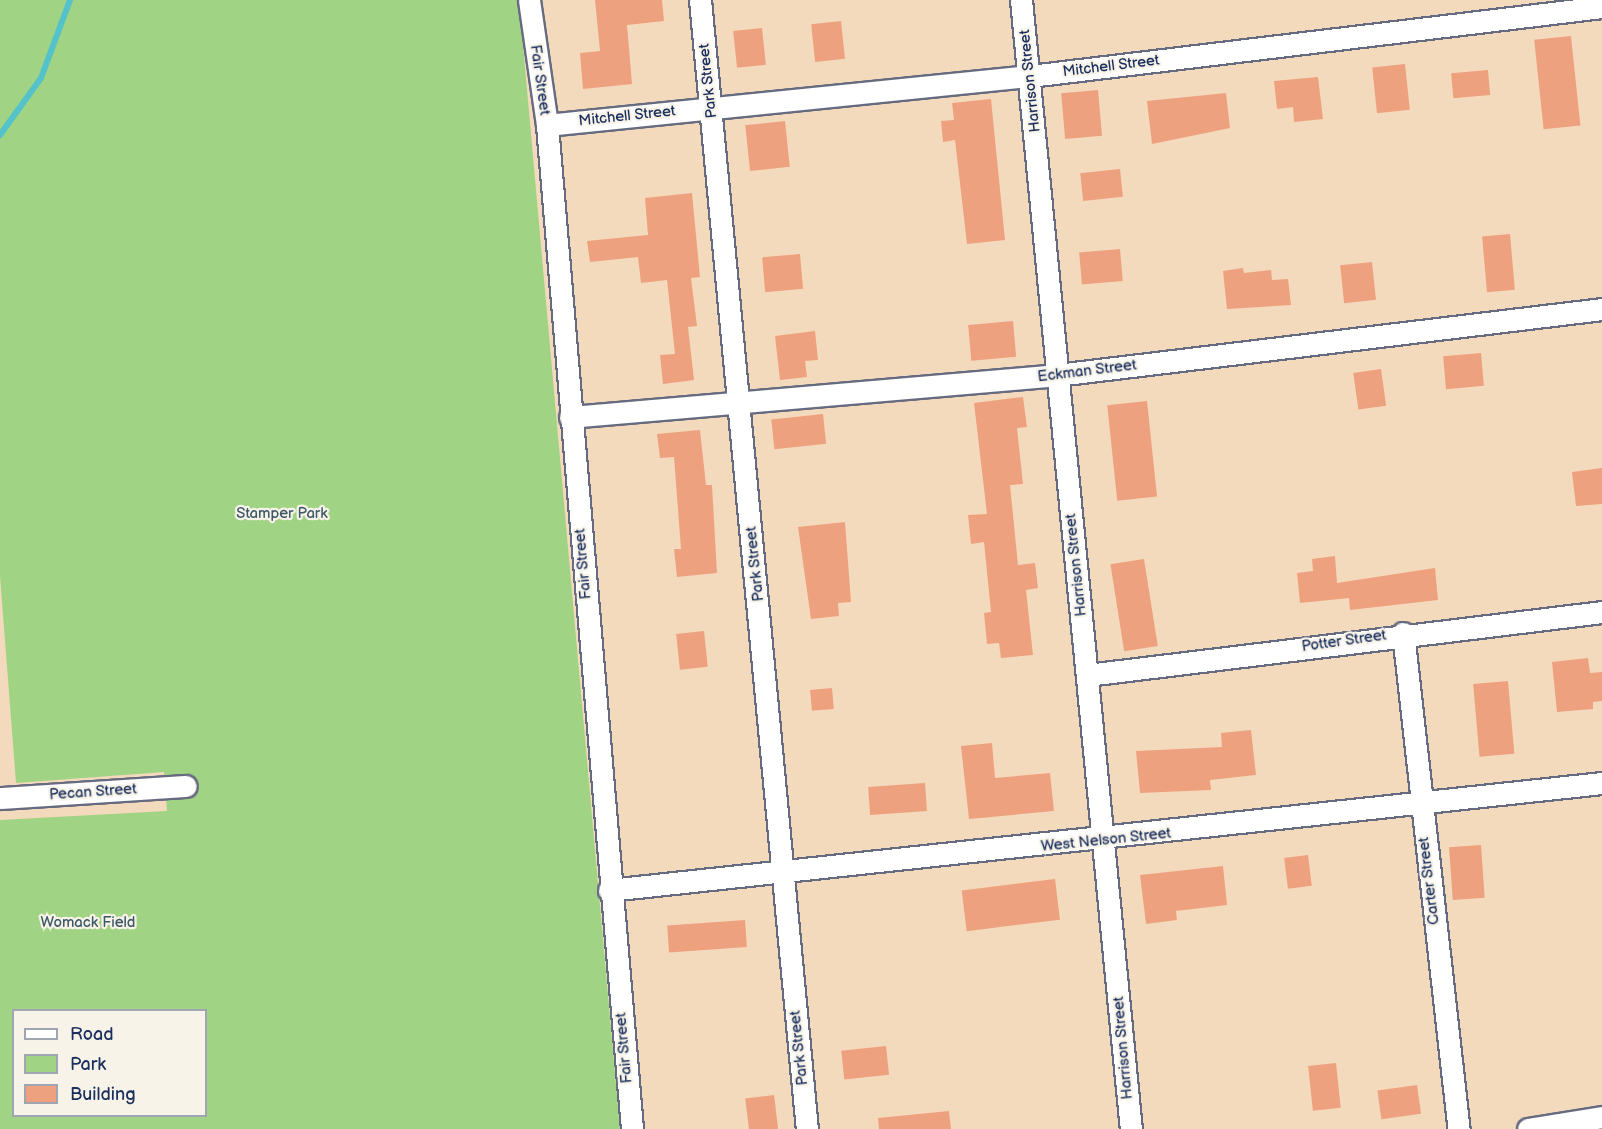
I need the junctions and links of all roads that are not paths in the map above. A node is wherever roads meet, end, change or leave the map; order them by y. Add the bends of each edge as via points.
1 (529, 0) edge
2 (700, 0) edge
3 (1021, 0) edge
4 (1602, 7) edge
5 (1030, 76) junction
6 (711, 106) junction
7 (547, 125) junction
8 (1602, 309) edge
9 (1057, 375) junction
10 (739, 405) junction
11 (570, 417) junction
12 (1602, 612) edge
13 (1403, 633) junction
14 (1087, 675) junction
15 (1602, 783) edge
16 (186, 786) dead end
17 (0, 798) edge
18 (1420, 805) junction
19 (1103, 841) junction
20 (781, 873) junction
21 (609, 890) junction
22 (1602, 1117) edge
23 (632, 1129) edge
24 (807, 1129) edge
25 (1131, 1129) edge
26 (1459, 1129) edge
27 (1528, 1129) edge

1 - 7 street, Fair Street
2 - 6 street, Park Street
3 - 5 street, Harrison Street
4 - 5 street, Mitchell Street
5 - 6 street, Mitchell Street
5 - 9 street, Harrison Street
6 - 7 street, Mitchell Street
6 - 10 street, Park Street
7 - 11 street, Fair Street
8 - 9 street, Eckman Street
9 - 10 street, Eckman Street
9 - 14 street, Harrison Street
10 - 11 street, Eckman Street
10 - 20 street, Park Street
11 - 21 street, Fair Street
12 - 13 street, Potter Street
13 - 14 street, Potter Street
13 - 18 street, Carter Street
14 - 19 street, Harrison Street
15 - 18 street, West Nelson Street
16 - 17 street, Pecan Street
18 - 19 street, West Nelson Street
18 - 26 street, Carter Street
19 - 20 street, West Nelson Street
19 - 25 street, Harrison Street
20 - 21 street, West Nelson Street
20 - 24 street, Park Street
21 - 23 street, Fair Street
22 - 27 street

